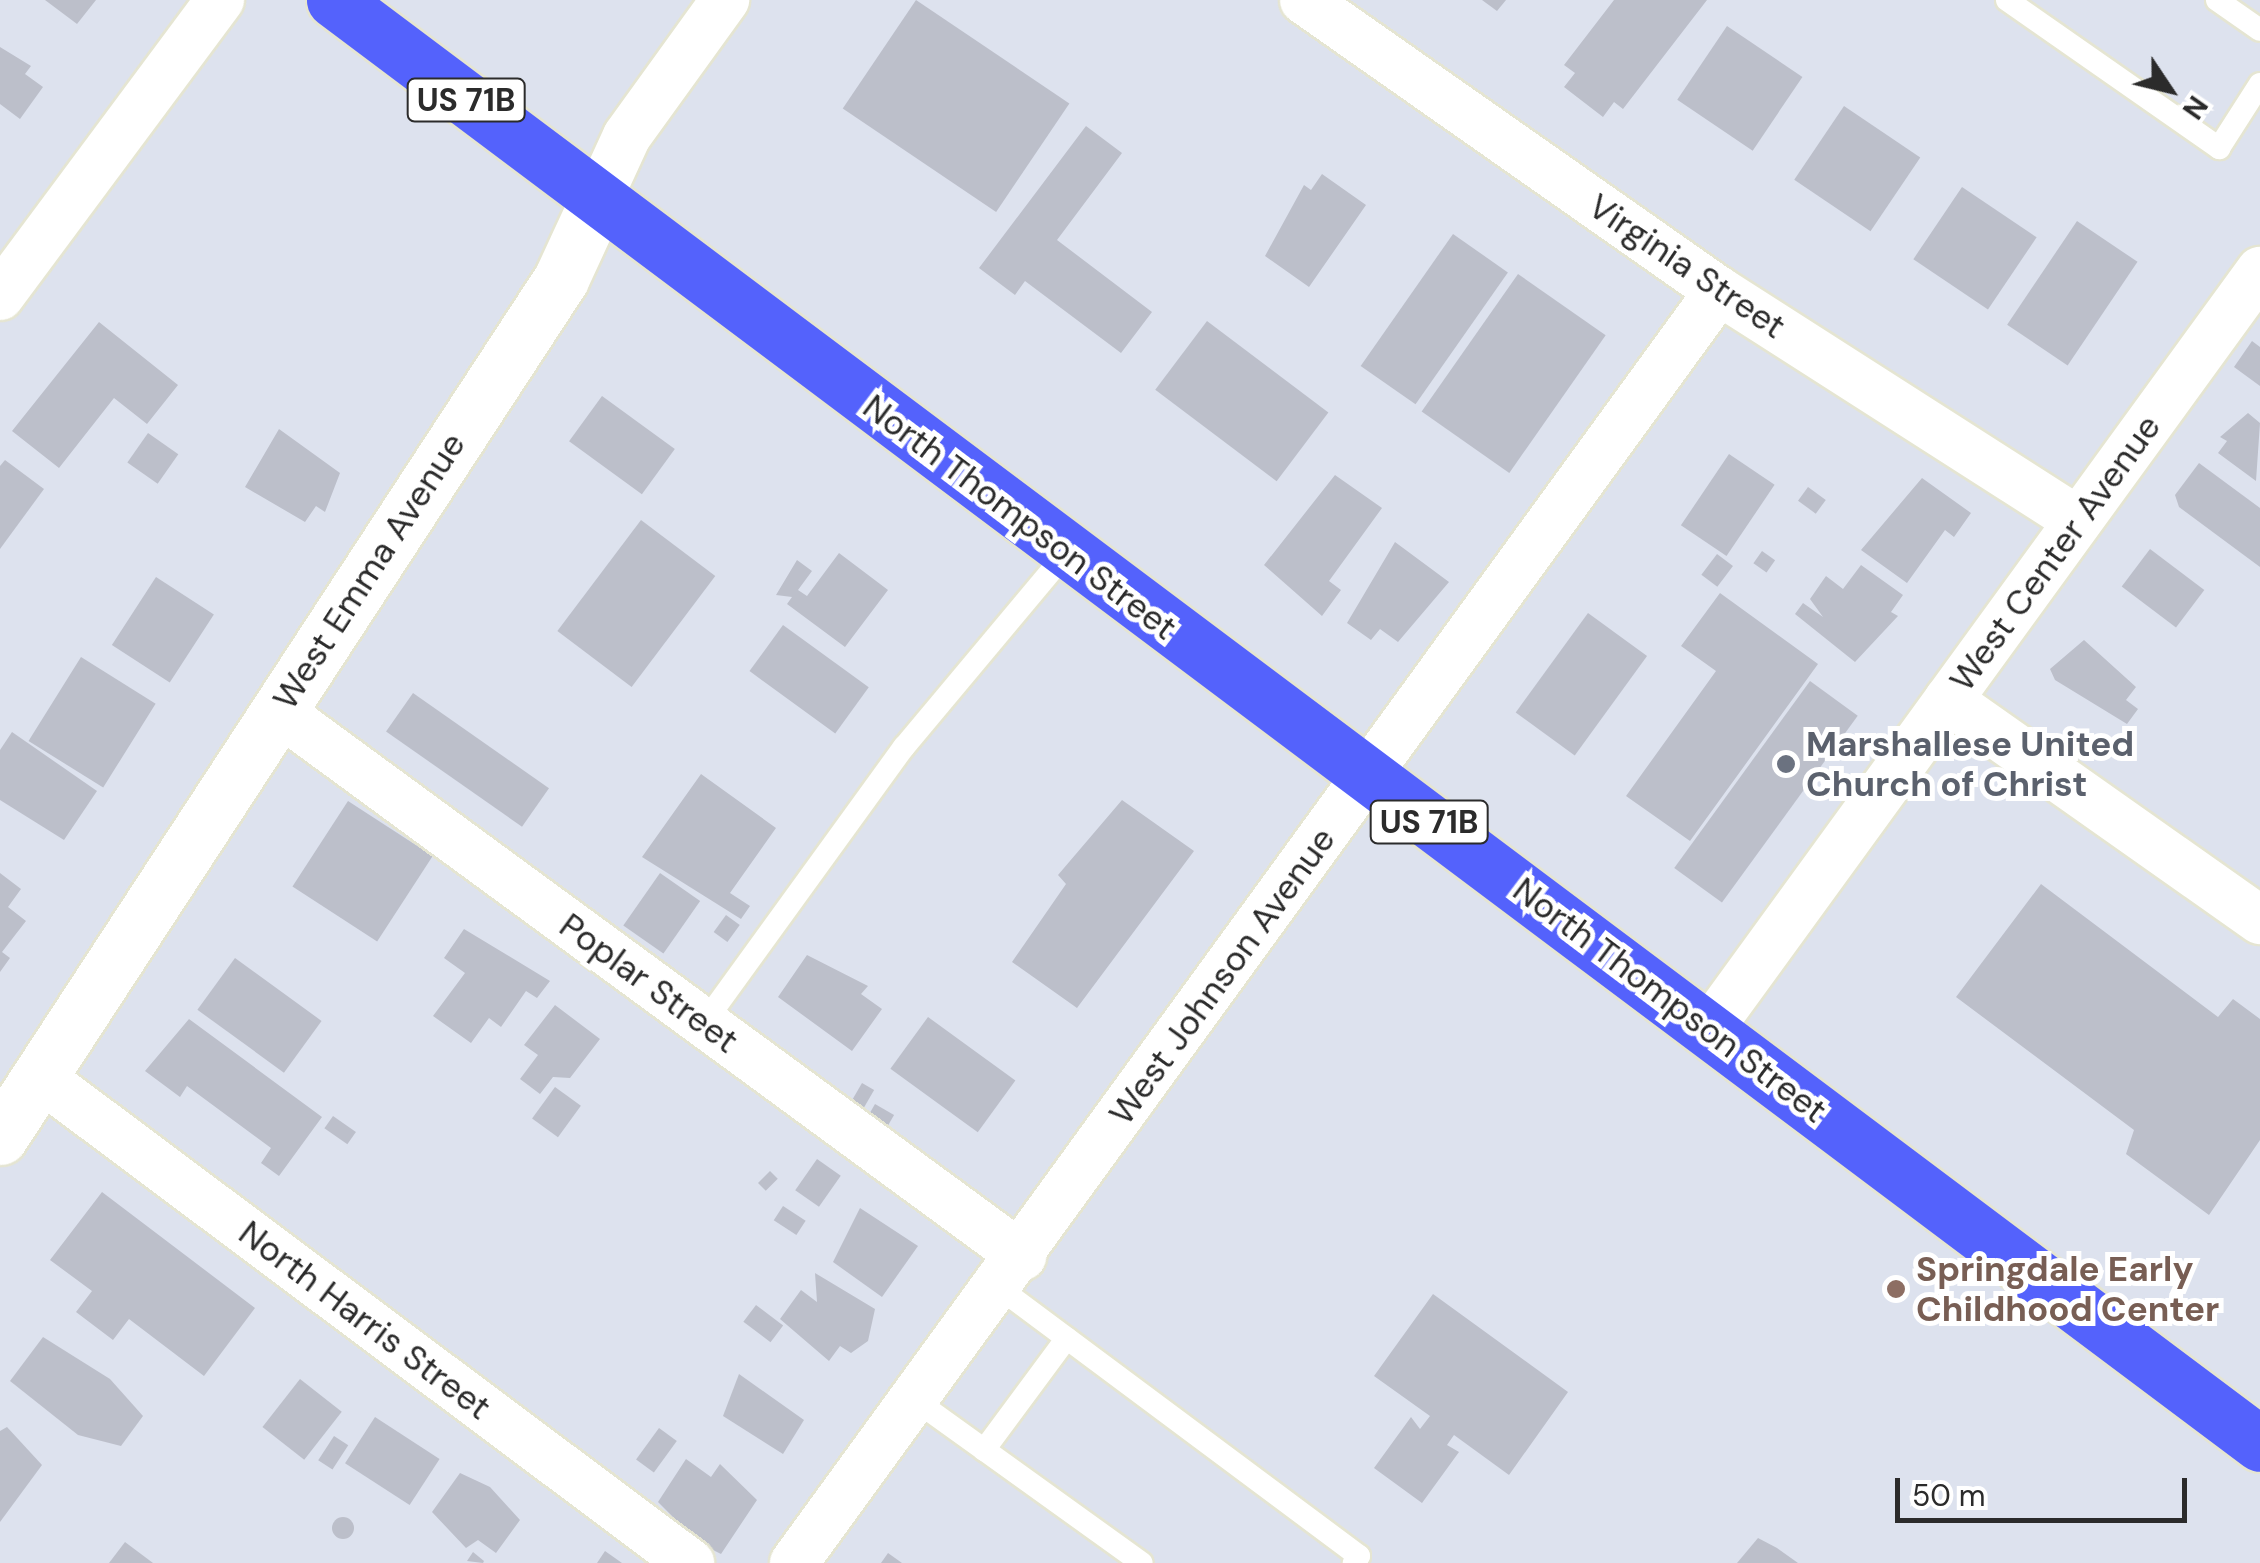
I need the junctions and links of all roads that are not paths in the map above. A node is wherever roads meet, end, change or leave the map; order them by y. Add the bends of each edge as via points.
1 (220, 0) edge
2 (334, 0) edge
3 (725, 0) edge
4 (1304, 0) edge
5 (2007, 0) edge
6 (2217, 0) edge
7 (2260, 30) edge
8 (2260, 84) edge
9 (598, 199) junction
10 (2260, 271) edge
11 (1719, 291) junction
12 (0, 296) edge
13 (2078, 521) junction
14 (1068, 552) junction
15 (1948, 700) junction
16 (277, 710) junction
17 (1366, 776) junction
18 (2260, 920) edge
19 (704, 1023) junction
20 (1710, 1028) junction
21 (40, 1077) junction
22 (0, 1137) edge
23 (1010, 1271) junction
24 (1067, 1338) junction
25 (915, 1400) junction
26 (2260, 1444) edge
27 (984, 1450) junction
28 (690, 1563) edge
29 (794, 1563) edge
30 (1142, 1563) edge
31 (1354, 1563) edge

1 - 12 street
2 - 9 main road, US 71B
3 - 9 street, West Emma Avenue via 627,136
4 - 11 street, Virginia Street
5 - 8 lane via 2219,148
6 - 7 lane
9 - 14 main road, North Thompson Street / US 71B
9 - 16 street, West Emma Avenue via 561,279
10 - 13 street, West Center Avenue
11 - 13 street, Virginia Street
11 - 17 street, West Johnson Avenue
13 - 15 street, West Center Avenue
14 - 17 main road, North Thompson Street / US 71B
14 - 19 lane via 904,747
15 - 18 street
15 - 20 street, West Center Avenue
16 - 19 street, Poplar Street
16 - 21 street, West Emma Avenue
17 - 20 main road, North Thompson Street / US 71B
17 - 23 street, West Johnson Avenue
19 - 23 street, Poplar Street
20 - 26 main road, North Thompson Street / US 71B
21 - 22 street, West Emma Avenue
21 - 28 street, North Harris Street
23 - 24 lane
23 - 25 street, West Johnson Avenue
24 - 27 lane
24 - 31 lane via 1359,1556
25 - 27 lane
25 - 29 street, West Johnson Avenue
27 - 30 lane

